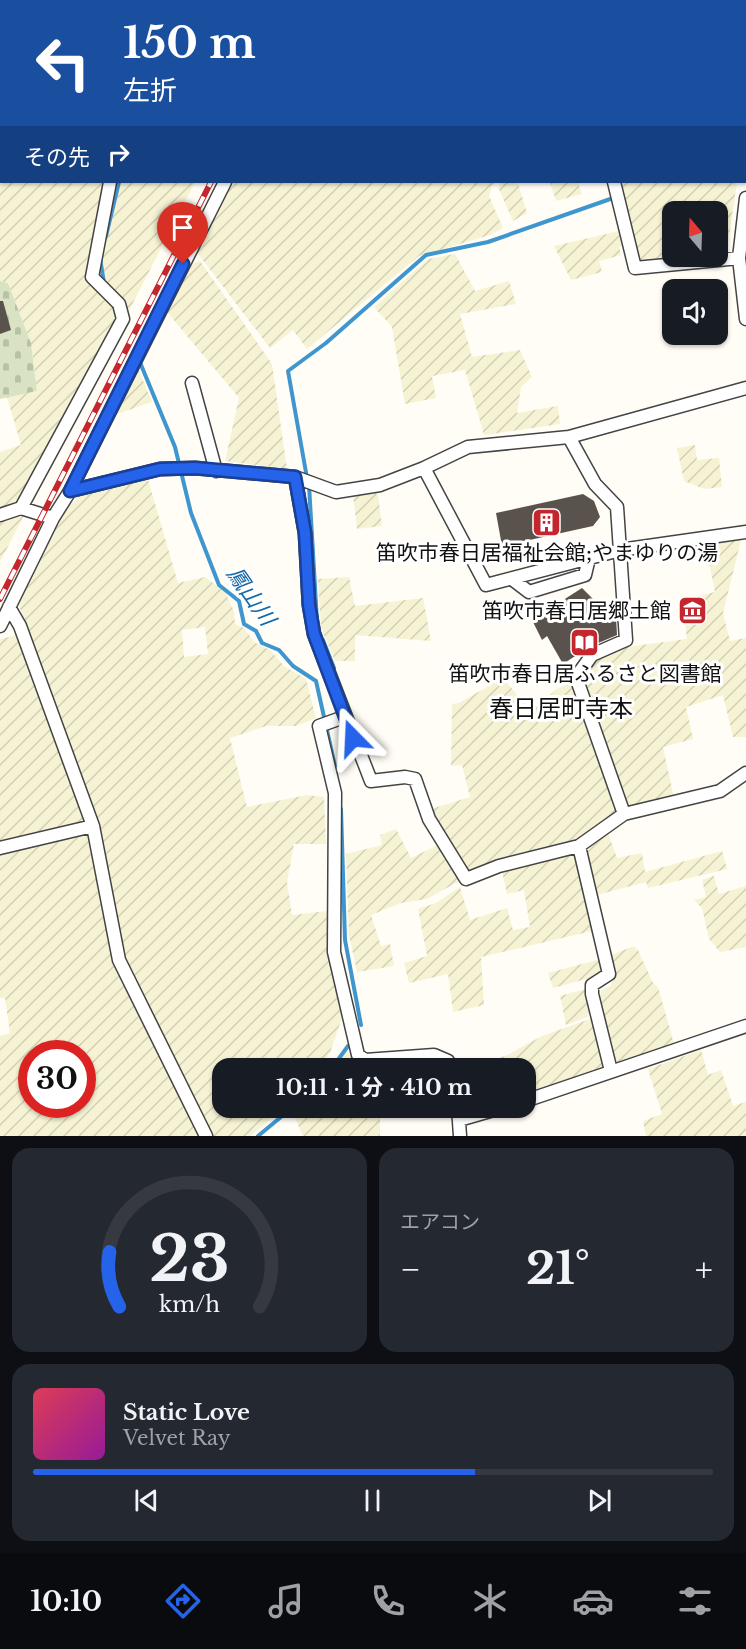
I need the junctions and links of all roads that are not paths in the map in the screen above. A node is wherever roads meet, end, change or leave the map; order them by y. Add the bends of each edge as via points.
1 (110, 183) edge
2 (224, 183) edge
3 (614, 183) edge
4 (746, 198) edge
5 (739, 258) junction
6 (746, 319) edge
7 (192, 383) dead end
8 (746, 388) edge
9 (569, 436) junction
10 (424, 468) junction
11 (216, 471) junction
12 (295, 477) junction
13 (70, 491) junction
14 (25, 508) junction
15 (0, 515) edge
16 (53, 518) junction
17 (746, 532) edge
18 (620, 550) junction
19 (9, 607) junction
20 (0, 626) edge
21 (340, 718) junction
22 (746, 773) edge
23 (624, 814) junction
24 (93, 826) junction
25 (579, 846) junction
26 (0, 848) edge
27 (746, 1026) edge
28 (362, 1058) edge
29 (393, 1058) edge
30 (441, 1058) edge
31 (611, 1071) junction
32 (536, 1097) edge
33 (458, 1118) edge
34 (206, 1136) edge
35 (460, 1136) edge

1 - 14 street via 92,277 119,304 123,319
2 - 13 street
3 - 5 street via 635,268
4 - 5 street
5 - 6 street
7 - 11 street
8 - 9 street
9 - 10 street via 468,447
9 - 18 street via 595,484 616,507
10 - 12 street via 380,485 336,492
10 - 18 street via 486,585
11 - 12 street
11 - 13 street via 160,469
12 - 21 street via 305,533 314,634
13 - 16 street
14 - 15 street
14 - 16 street
16 - 19 street
17 - 18 street
18 - 23 street via 626,640 592,655 576,676
19 - 20 street
19 - 24 street via 20,626
21 - 25 street via 370,781 415,779 429,819 466,879 499,866
21 - 28 street via 319,726 335,793 334,951 358,1055
22 - 23 street via 720,791
23 - 25 street
24 - 26 street
24 - 34 street via 119,960
25 - 31 street via 609,974 592,985 592,994
27 - 31 street
29 - 30 street
31 - 32 street
33 - 35 street

